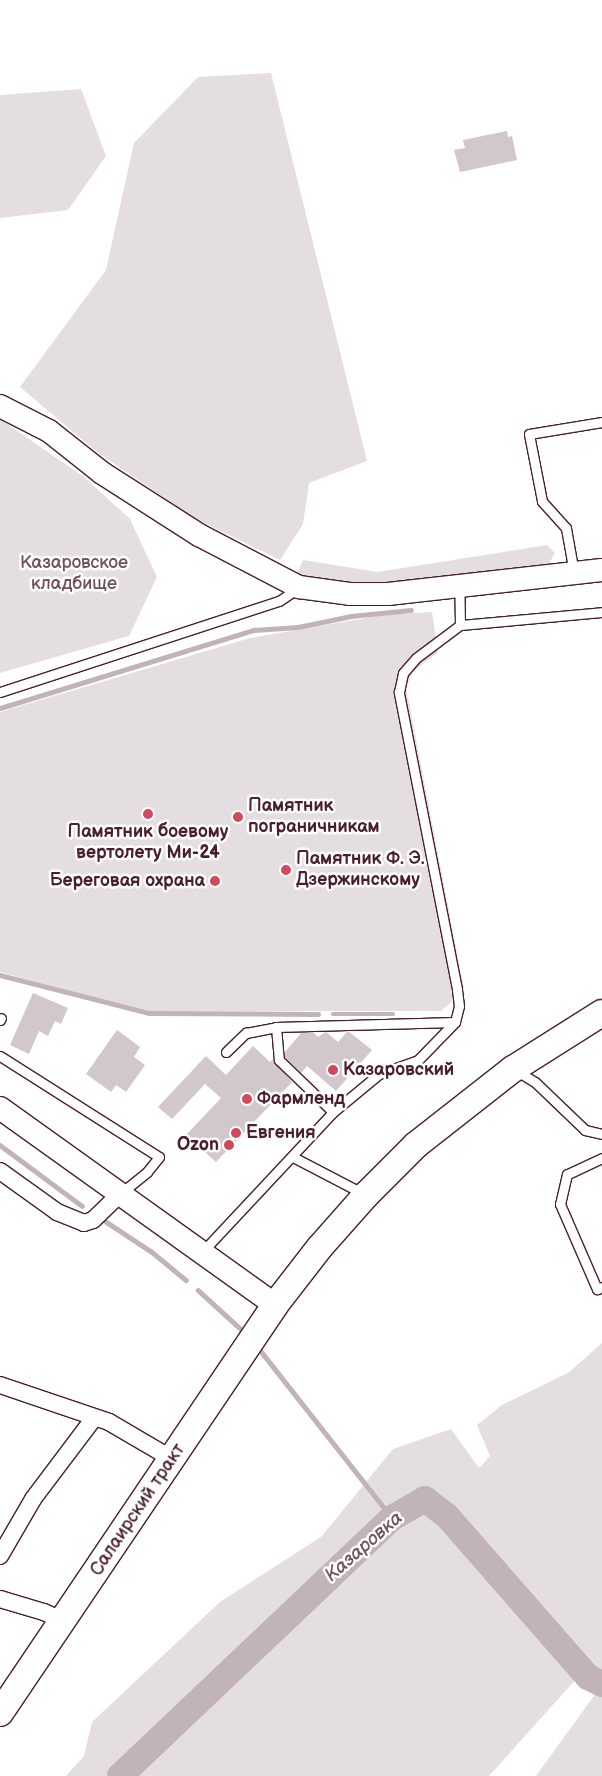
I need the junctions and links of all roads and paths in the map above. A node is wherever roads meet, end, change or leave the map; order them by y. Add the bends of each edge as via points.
1 (0, 406) edge
2 (602, 422) edge
3 (602, 570) edge
4 (574, 573) junction
5 (459, 586) junction
6 (299, 588) junction
7 (602, 612) edge
8 (460, 625) junction
9 (0, 692) edge
10 (602, 1013) edge
11 (455, 1022) junction
12 (276, 1027) junction
13 (226, 1052) dead end
14 (0, 1056) edge
15 (513, 1069) junction
16 (0, 1108) edge
17 (333, 1112) junction
18 (602, 1134) edge
19 (293, 1157) junction
20 (602, 1158) edge
21 (0, 1170) edge
22 (121, 1193) junction
23 (366, 1195) junction
24 (201, 1252) junction
25 (602, 1287) edge
26 (275, 1305) junction
27 (0, 1385) edge
28 (94, 1418) junction
29 (172, 1459) junction
30 (0, 1556) edge
31 (0, 1598) edge
32 (63, 1621) junction
33 (0, 1713) edge

1 - 6 street via 49,431 102,473 199,535
2 - 4 lane via 529,434 542,501 566,528
3 - 4 street
4 - 5 street
5 - 6 street via 388,594 350,594
5 - 8 lane
6 - 9 lane via 279,601
7 - 8 lane
8 - 11 lane via 416,658 403,673 399,692 457,989 459,1006
10 - 15 main road, Салаирский тракт
11 - 12 lane
11 - 17 lane via 418,1060 379,1074
12 - 13 lane via 246,1033
12 - 17 lane via 279,1060
14 - 22 lane via 159,1157 147,1172
15 - 18 lane via 535,1082 585,1130
15 - 23 main road, Салаирский тракт via 416,1145
16 - 22 street
17 - 19 lane
19 - 23 lane
19 - 24 lane
20 - 25 lane via 567,1174 560,1204 597,1289
21 - 22 street via 58,1212 84,1223 93,1220
22 - 24 street
23 - 26 main road, Салаирский тракт
24 - 26 street
26 - 29 main road, Салаирский тракт
27 - 28 street
28 - 29 street via 108,1422
28 - 30 street via 33,1499
29 - 32 main road, Салаирский тракт
31 - 32 street
32 - 33 main road, Салаирский тракт

